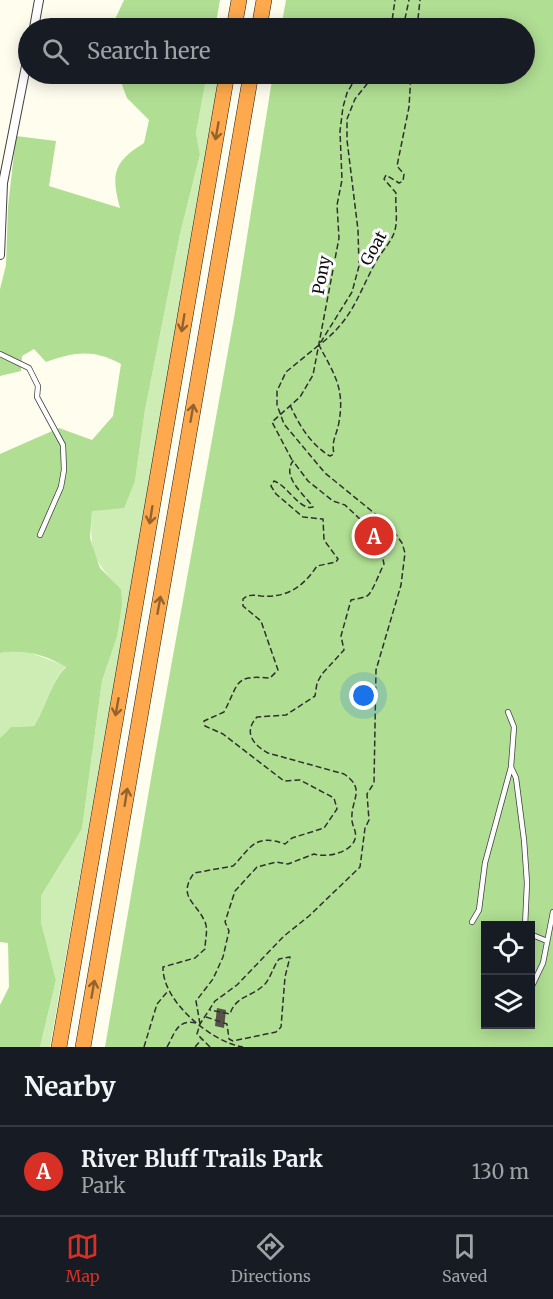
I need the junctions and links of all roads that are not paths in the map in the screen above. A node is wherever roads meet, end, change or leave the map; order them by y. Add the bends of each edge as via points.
1 (39, 0) edge
2 (239, 0) edge
3 (264, 0) edge
4 (36, 18) edge
5 (236, 18) edge
6 (261, 18) edge
7 (22, 84) edge
8 (225, 84) edge
9 (249, 84) edge
10 (0, 255) edge
11 (0, 354) edge
12 (40, 535) dead end
13 (508, 712) dead end
14 (511, 767) junction
15 (553, 912) edge
16 (525, 921) edge
17 (472, 922) dead end
18 (535, 936) edge
19 (547, 941) junction
20 (535, 980) edge
21 (58, 1047) edge
22 (83, 1047) edge

1 - 4 street
2 - 5 highway
3 - 6 highway
7 - 10 street via 3,183
8 -> 21 highway
22 -> 9 highway
11 - 12 lane via 29,368 38,387 37,397 63,445 61,487
13 - 14 lane via 514,727
14 - 16 lane via 524,840
14 - 17 lane via 485,863 479,910
15 - 19 lane
18 - 19 lane
19 - 20 lane

